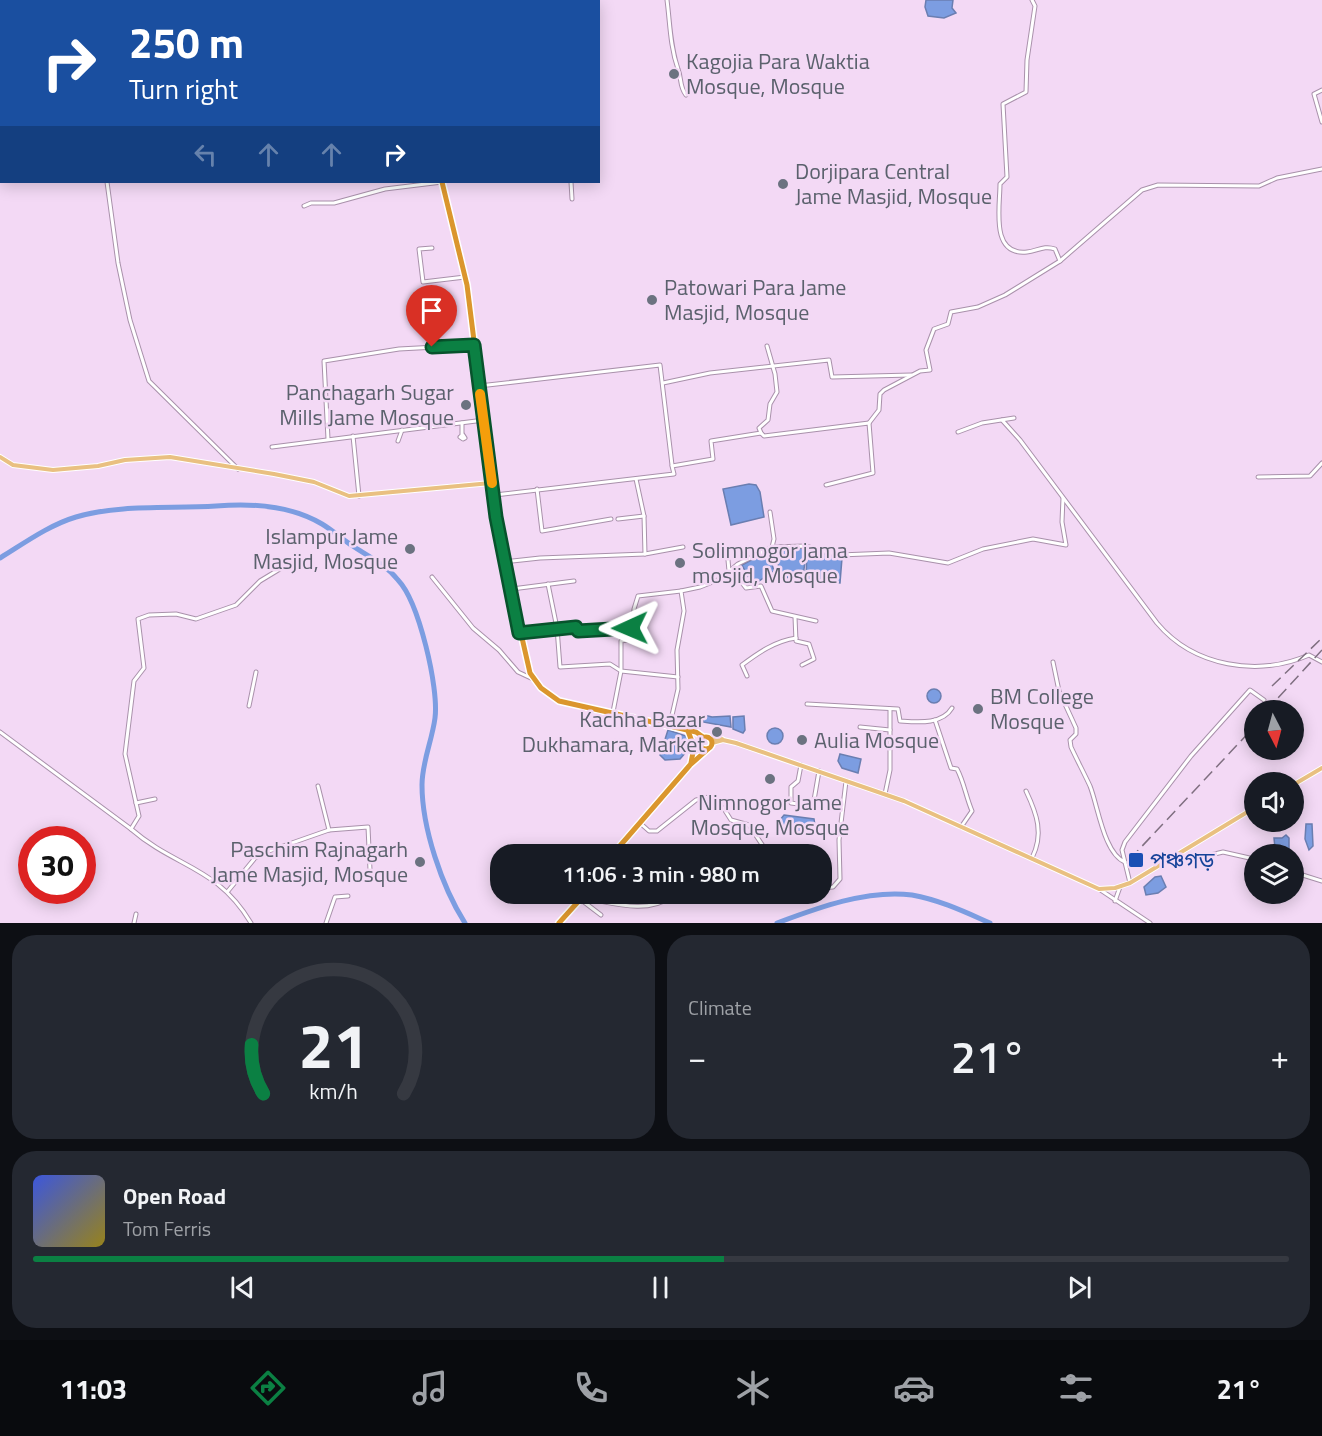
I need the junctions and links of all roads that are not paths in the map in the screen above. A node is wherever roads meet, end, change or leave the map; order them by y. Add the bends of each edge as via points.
1 (667, 0) edge
2 (1032, 0) edge
3 (1322, 90) edge
4 (686, 95) dead end
5 (1322, 122) edge
6 (1322, 169) edge
7 (107, 183) edge
8 (434, 183) edge
9 (442, 183) edge
10 (571, 183) edge
11 (572, 199) dead end
12 (304, 206) dead end
13 (432, 248) dead end
14 (1060, 261) junction
15 (465, 277) junction
16 (474, 345) junction
17 (767, 346) dead end
18 (773, 367) junction
19 (913, 375) junction
20 (663, 383) junction
21 (479, 386) junction
22 (1014, 418) dead end
23 (484, 420) junction
24 (1002, 420) junction
25 (462, 423) junction
26 (869, 423) junction
27 (402, 430) junction
28 (958, 432) dead end
29 (761, 433) junction
30 (462, 435) dead end
31 (353, 436) junction
32 (328, 439) junction
33 (398, 441) dead end
34 (272, 447) dead end
35 (0, 457) edge
36 (1322, 463) edge
37 (672, 466) junction
38 (239, 470) junction
39 (1258, 477) dead end
40 (636, 479) junction
41 (492, 483) junction
42 (826, 485) dead end
43 (537, 489) junction
44 (359, 496) junction
45 (493, 496) junction
46 (1063, 498) junction
47 (770, 512) dead end
48 (644, 516) junction
49 (611, 519) dead end
50 (618, 519) dead end
51 (683, 547) dead end
52 (772, 547) junction
53 (645, 554) junction
54 (702, 556) dead end
55 (504, 562) junction
56 (288, 564) dead end
57 (732, 570) junction
58 (728, 573) junction
59 (432, 577) dead end
60 (574, 582) dead end
61 (548, 584) junction
62 (510, 589) junction
63 (681, 591) junction
64 (795, 617) junction
65 (816, 621) dead end
66 (633, 626) junction
67 (556, 628) junction
68 (519, 633) junction
69 (796, 638) junction
70 (1053, 662) dead end
71 (1322, 662) edge
72 (802, 665) dead end
73 (621, 671) junction
74 (256, 672) dead end
75 (747, 676) dead end
76 (678, 677) junction
77 (533, 679) junction
78 (1264, 700) dead end
79 (807, 704) dead end
80 (249, 706) dead end
81 (952, 708) dead end
82 (890, 709) junction
83 (613, 712) junction
84 (935, 720) junction
85 (670, 724) junction
86 (860, 727) dead end
87 (890, 730) junction
88 (0, 732) edge
89 (689, 733) junction
90 (702, 735) junction
91 (710, 744) junction
92 (700, 746) junction
93 (700, 754) junction
94 (690, 765) junction
95 (801, 765) junction
96 (1322, 768) edge
97 (819, 771) junction
98 (1304, 779) edge
99 (846, 781) junction
100 (318, 786) dead end
101 (1026, 791) dead end
102 (885, 794) junction
103 (155, 799) dead end
104 (136, 803) junction
105 (1244, 814) edge
106 (639, 822) junction
107 (961, 827) junction
108 (131, 829) junction
109 (329, 830) junction
110 (621, 844) edge
111 (762, 844) edge
112 (1244, 857) edge
113 (1032, 860) junction
114 (1167, 860) junction
115 (1125, 862) junction
116 (370, 870) dead end
117 (1304, 875) edge
118 (1322, 881) edge
119 (1130, 883) junction
120 (832, 887) edge
121 (1120, 887) junction
122 (1099, 889) junction
123 (228, 891) junction
124 (348, 896) dead end
125 (1115, 901) junction
126 (576, 904) edge
127 (589, 904) edge
128 (613, 904) edge
129 (643, 904) edge
130 (136, 914) dead end
131 (601, 915) dead end
132 (134, 923) edge
133 (250, 923) edge
134 (326, 923) edge
135 (559, 923) edge
136 (1149, 923) edge

1 - 4 street via 674,62 680,88
2 - 14 street via 1035,6 1026,92 1003,104 1007,177 1000,184 1000,230 1007,248 1027,252 1048,247 1055,249
3 - 5 street via 1314,94
6 - 14 street via 1277,177 1259,186 1158,185 1142,190
7 - 38 street via 130,320 149,381
8 - 12 street
9 - 15 highway
10 - 11 street
13 - 15 street via 419,249 423,282
14 - 19 street via 1005,295 978,307 951,312 948,324 934,328 926,350 930,370
15 - 16 highway
16 - 21 highway
16 - 32 street via 399,349 324,361
17 - 18 street
18 - 19 street via 829,360 832,377
18 - 20 street via 710,373
18 - 29 street via 777,392 768,420 759,428
19 - 26 street via 880,394 879,410
20 - 21 street via 660,365
20 - 37 street
21 - 23 highway
22 - 24 street
23 - 25 street
23 - 41 highway
24 - 28 street
24 - 46 street
25 - 27 street
25 - 30 street
26 - 29 street via 764,436
26 - 42 street via 873,473
27 - 31 street
27 - 33 street
29 - 37 street via 711,441 713,459
31 - 32 street
31 - 44 street
32 - 34 street
35 - 38 main road via 13,465 53,470 170,457
36 - 39 street via 1310,476
37 - 40 street via 674,474
38 - 44 main road via 314,482 343,495
40 - 43 street
40 - 48 street
41 - 44 main road
41 - 45 highway
43 - 45 street
43 - 49 street via 542,531
45 - 55 highway
46 - 52 street via 1066,545 1033,539 983,549 950,563 889,553 837,555 805,546
46 - 71 street via 1158,623 1182,646 1215,661 1242,667 1273,666 1309,655
47 - 52 street
48 - 50 street
48 - 53 street
51 - 53 street
52 - 57 street
53 - 55 street
54 - 58 street via 727,549
55 - 62 highway
56 - 104 street via 260,581 236,605 196,619 176,614 138,619 144,668 134,681 125,754
57 - 58 street
57 - 64 street via 746,588 761,586 772,611
58 - 63 street via 707,585
59 - 77 street via 473,628 518,672
60 - 61 street
61 - 62 street
61 - 67 street
62 - 68 highway
63 - 66 street via 638,596
63 - 76 street via 684,611 677,650
64 - 65 street
64 - 69 street
66 - 67 street via 578,631 576,627
66 - 73 street via 634,639 621,641
67 - 68 street
67 - 73 street via 560,667 610,664
68 - 77 highway
69 - 72 street via 797,642 809,644 814,659
69 - 75 street via 782,640 742,665
70 - 115 street via 1059,692 1077,731 1070,740 1071,747 1091,790 1107,841
73 - 76 street
73 - 83 street
74 - 80 street
76 - 85 street
77 - 83 highway via 560,701
78 - 115 street via 1250,690 1188,760 1125,842
79 - 82 street
81 - 84 street via 946,716
82 - 84 street via 899,710 900,721
82 - 87 street
83 - 85 highway
84 - 107 street via 951,768 957,769 962,779 972,811
85 - 89 highway
86 - 87 street
87 - 102 street via 890,775
88 - 108 street
89 - 90 highway
89 - 94 highway via 694,747
90 - 91 highway
90 - 92 highway
91 - 92 highway
91 - 93 highway
91 - 95 main road via 728,741
92 - 93 highway
93 - 94 highway
94 - 106 highway
95 - 97 main road
95 - 97 street via 798,781 791,787 791,803 813,806
96 - 98 main road
97 - 99 main road
99 - 102 main road
99 - 120 street via 838,840 840,879
100 - 109 street
101 - 113 street via 1040,829
102 - 107 main road
103 - 104 street
104 - 108 street via 139,816
105 - 114 main road
106 - 110 highway
106 - 111 street via 649,831 657,831 696,800 709,796 731,820 749,825
107 - 113 main road
108 - 123 street
109 - 116 street via 368,827
109 - 123 street via 255,858
112 - 114 street via 1223,852
113 - 122 main road
114 - 119 main road
115 - 119 street
117 - 118 street
119 - 121 main road
121 - 122 main road
121 - 125 street
122 - 125 street
123 - 133 street
124 - 134 street via 335,897
125 - 136 street
126 - 135 highway
127 - 131 street
128 - 129 street
130 - 132 street

